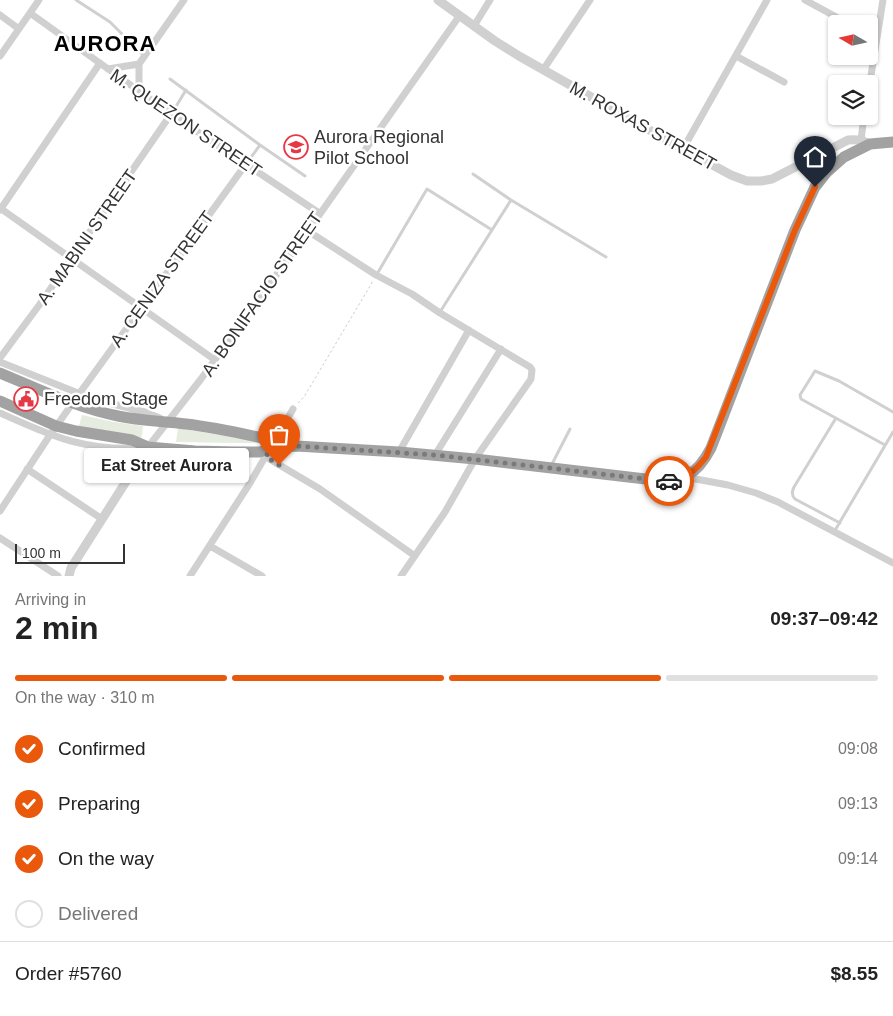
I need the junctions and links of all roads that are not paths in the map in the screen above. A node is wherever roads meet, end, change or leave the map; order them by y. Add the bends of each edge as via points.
1 (39, 0) edge
2 (76, 0) edge
3 (184, 0) edge
4 (438, 0) edge
5 (490, 0) edge
6 (590, 0) edge
7 (767, 0) edge
8 (805, 0) edge
9 (883, 0) edge
10 (30, 13) junction
11 (0, 15) edge
12 (460, 15) junction
13 (832, 15) edge
14 (474, 26) junction
15 (878, 28) edge
16 (19, 29) junction
17 (0, 56) edge
18 (144, 56) junction
19 (736, 56) junction
20 (100, 63) junction
21 (139, 64) junction
22 (108, 69) junction
23 (543, 70) junction
24 (170, 79) dead end
25 (784, 82) dead end
26 (186, 90) junction
27 (139, 91) junction
28 (171, 114) junction
29 (864, 125) edge
30 (865, 142) junction
31 (893, 142) edge
32 (260, 145) junction
33 (684, 149) junction
34 (246, 164) junction
35 (473, 174) dead end
36 (305, 176) dead end
37 (511, 200) junction
38 (0, 209) edge
39 (320, 214) junction
40 (492, 230) junction
41 (308, 231) junction
42 (606, 257) dead end
43 (72, 259) junction
44 (376, 275) junction
45 (141, 308) junction
46 (440, 312) junction
47 (468, 330) junction
48 (501, 349) junction
49 (0, 360) edge
50 (215, 360) junction
51 (0, 373) edge
52 (79, 394) junction
53 (0, 401) edge
54 (72, 404) junction
55 (293, 409) road end
56 (893, 412) edge
57 (0, 413) edge
58 (836, 418) junction
59 (168, 421) junction
60 (570, 429) dead end
61 (53, 430) junction
62 (893, 432) edge
63 (885, 445) junction
64 (148, 447) junction
65 (270, 448) junction
66 (399, 452) junction
67 (435, 455) junction
68 (475, 459) junction
69 (550, 469) junction
70 (27, 470) junction
71 (685, 477) junction
72 (0, 511) edge
73 (102, 519) junction
74 (840, 523) junction
75 (834, 532) junction
76 (0, 538) edge
77 (210, 546) junction
78 (415, 556) junction
79 (893, 563) edge
80 (58, 576) edge
81 (68, 576) edge
82 (190, 576) edge
83 (262, 576) edge
84 (401, 576) edge

1 - 10 street
2 - 18 lane via 110,22
3 - 18 street
4 - 12 street, M. ROXAS STREET
5 - 14 street
6 - 23 street
7 - 19 street
8 - 13 street
9 - 15 street
10 - 16 street
10 - 20 street, M. QUEZON STREET
11 - 16 street
12 - 14 street, M. ROXAS STREET
12 - 39 street, A. BONIFACIO STREET
14 - 23 street, M. ROXAS STREET
16 - 17 street
18 - 21 street
19 - 25 street
19 - 33 street
20 - 22 street, M. QUEZON STREET
20 - 38 street
21 - 22 street
21 - 27 street
22 - 27 street, M. QUEZON STREET
23 - 33 street, M. ROXAS STREET
24 - 26 lane
26 - 28 lane
26 - 32 lane
27 - 28 street, M. QUEZON STREET
28 - 34 street, M. QUEZON STREET
28 - 43 street, A. MABINI STREET
29 - 30 street
30 - 31 highway
30 - 33 street, M. ROXAS STREET via 848,140 772,179 761,181 746,181 731,175
30 - 71 highway via 826,173 815,187 706,457
32 - 34 lane
32 - 36 lane
34 - 39 street, M. QUEZON STREET
34 - 45 street, A. CENIZA STREET
35 - 37 lane
37 - 40 lane
37 - 42 lane
38 - 43 street
39 - 41 street, A. BONIFACIO STREET
40 - 44 lane via 427,189
40 - 46 lane
41 - 44 street
41 - 50 street, A. BONIFACIO STREET
43 - 45 street
43 - 49 street, A. MABINI STREET
44 - 46 street
45 - 50 street
45 - 52 street, A. CENIZA STREET
46 - 47 street
47 - 48 street
47 - 66 street
48 - 67 street
48 - 68 street via 530,367 532,375
49 - 52 street
50 - 59 street, A. BONIFACIO STREET
51 - 54 highway
52 - 54 street, A. CENIZA STREET
52 - 59 street
53 - 61 highway
54 - 59 highway via 118,416
54 - 61 street, A. CENIZA STREET
55 - 65 street
56 - 58 lane via 814,371 800,398
57 - 61 street
58 - 63 lane
58 - 74 lane via 794,487 792,496
59 - 64 street, A. BONIFACIO STREET
59 - 65 highway via 228,430
60 - 69 lane
61 - 64 highway via 132,440
61 - 70 street, A. CENIZA STREET
62 - 63 lane
63 - 74 lane
64 - 65 highway via 235,452 260,452
64 - 73 street, A. BONIFACIO STREET
65 - 66 highway via 296,446
65 - 77 street
65 - 78 street via 320,489
66 - 67 highway
67 - 68 highway
68 - 69 highway
68 - 78 street
69 - 71 highway via 667,481
70 - 72 street, A. CENIZA STREET
70 - 73 street
71 - 75 street via 756,493
73 - 81 street, A. BONIFACIO STREET
74 - 75 lane
75 - 79 street
76 - 80 street
77 - 82 street
77 - 83 street
78 - 84 street

